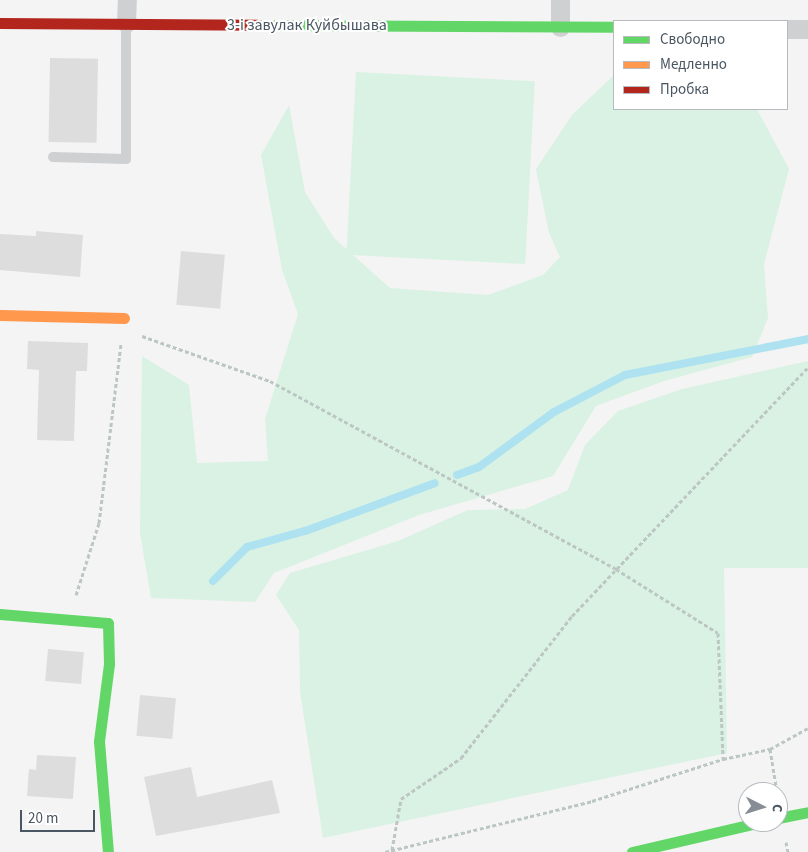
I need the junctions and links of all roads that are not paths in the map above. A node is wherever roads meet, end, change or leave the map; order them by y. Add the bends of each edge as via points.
1 (127, 0) edge
2 (560, 0) edge
3 (0, 23) edge
4 (126, 23) junction
5 (560, 27) junction
6 (613, 27) edge
7 (788, 29) edge
8 (808, 29) edge
9 (52, 157) dead end
10 (0, 315) edge
11 (123, 323) road end
12 (0, 614) edge
13 (808, 812) edge
14 (788, 816) edge
15 (738, 827) edge
16 (108, 852) edge
17 (632, 852) edge

1 - 4 street
2 - 5 street
3 - 4 street, 3-і завулак Куйбышава
4 - 5 street, 3-і завулак Куйбышава
4 - 9 lane via 126,159
5 - 6 street, 3-і завулак Куйбышава
7 - 8 street
10 - 11 street
12 - 16 street via 108,623 109,664 99,741
13 - 14 street
15 - 17 street

